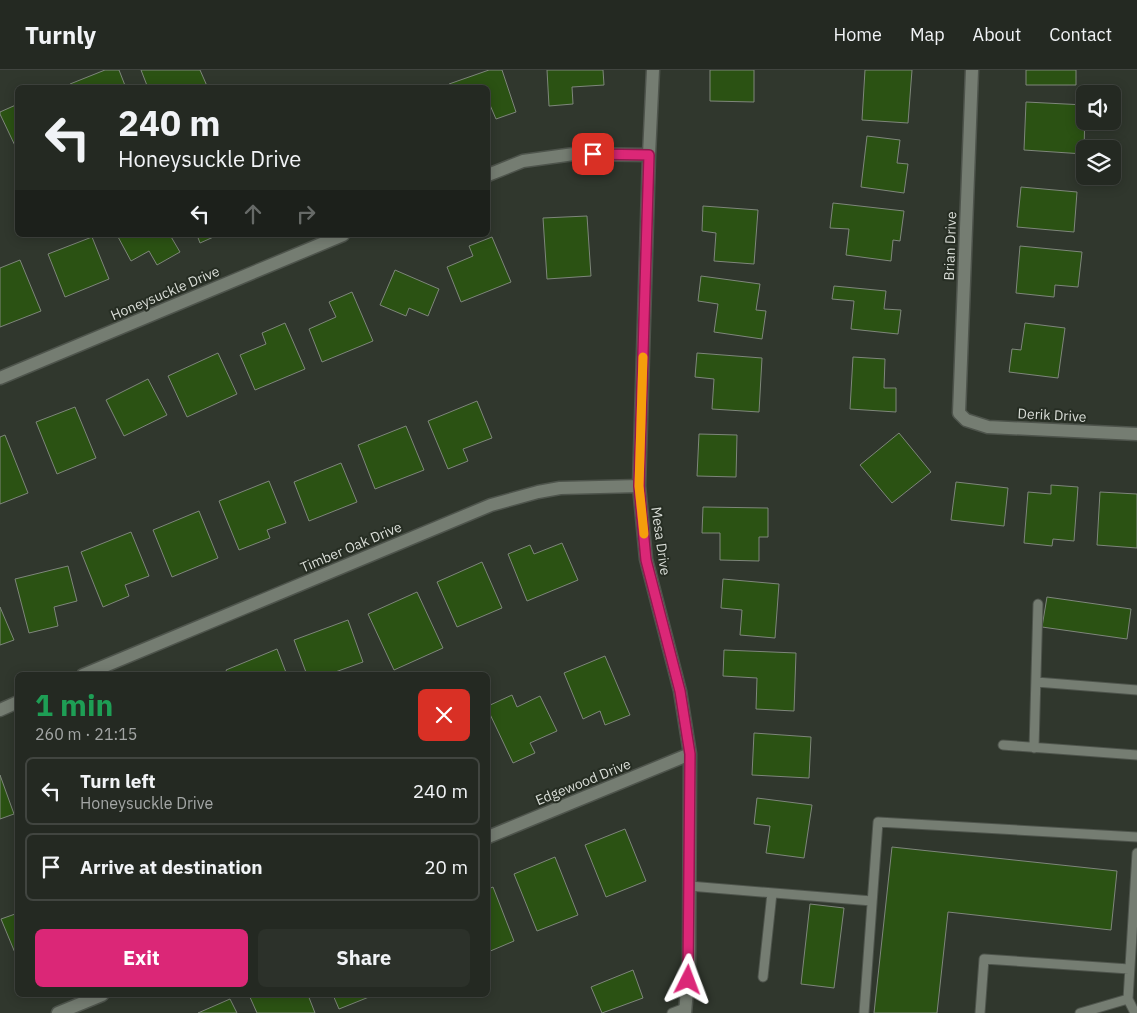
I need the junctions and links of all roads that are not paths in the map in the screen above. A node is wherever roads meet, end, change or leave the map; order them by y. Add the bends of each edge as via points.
1 (654, 70) edge
2 (972, 70) edge
3 (649, 155) junction
4 (490, 174) edge
5 (337, 237) edge
6 (0, 378) edge
7 (966, 420) joint
8 (1137, 434) edge
9 (639, 486) junction
10 (1038, 604) dead end
11 (90, 672) edge
12 (1036, 682) junction
13 (1137, 690) edge
14 (15, 703) edge
15 (0, 710) edge
16 (1003, 745) dead end
17 (1034, 748) junction
18 (690, 754) junction
19 (1137, 755) edge
20 (490, 836) edge
21 (1137, 837) edge
22 (1137, 853) edge
23 (689, 886) junction
24 (772, 893) junction
25 (872, 901) junction
26 (1134, 929) edge
27 (1129, 969) junction
28 (763, 977) dead end
29 (97, 997) edge
30 (1128, 999) junction
31 (685, 1011) edge
32 (58, 1013) edge
33 (672, 1013) edge
34 (864, 1013) edge
35 (980, 1013) edge
36 (1080, 1013) edge
37 (1135, 1013) edge

1 - 3 street, Mesa Drive
2 - 7 street, Brian Drive via 959,413
3 - 4 street via 574,154 523,161
3 - 9 street, Mesa Drive
5 - 6 street, Honeysuckle Drive
7 - 8 street, Derik Drive via 988,427
9 - 11 street, Timber Oak Drive via 560,488 491,505
9 - 18 street, Mesa Drive via 646,560 680,691
10 - 12 lane
12 - 13 lane
12 - 17 lane
14 - 15 street
16 - 17 lane
17 - 19 lane
18 - 20 street, Edgewood Drive
18 - 23 street, Mesa Drive
21 - 25 lane via 878,822
22 - 26 lane
23 - 24 lane
23 - 31 street, Mesa Drive via 689,966
24 - 25 lane
24 - 28 lane
25 - 34 lane
26 - 27 lane
27 - 30 lane
27 - 35 lane via 984,959
29 - 32 street
30 - 36 lane
30 - 37 lane
31 - 33 lane

